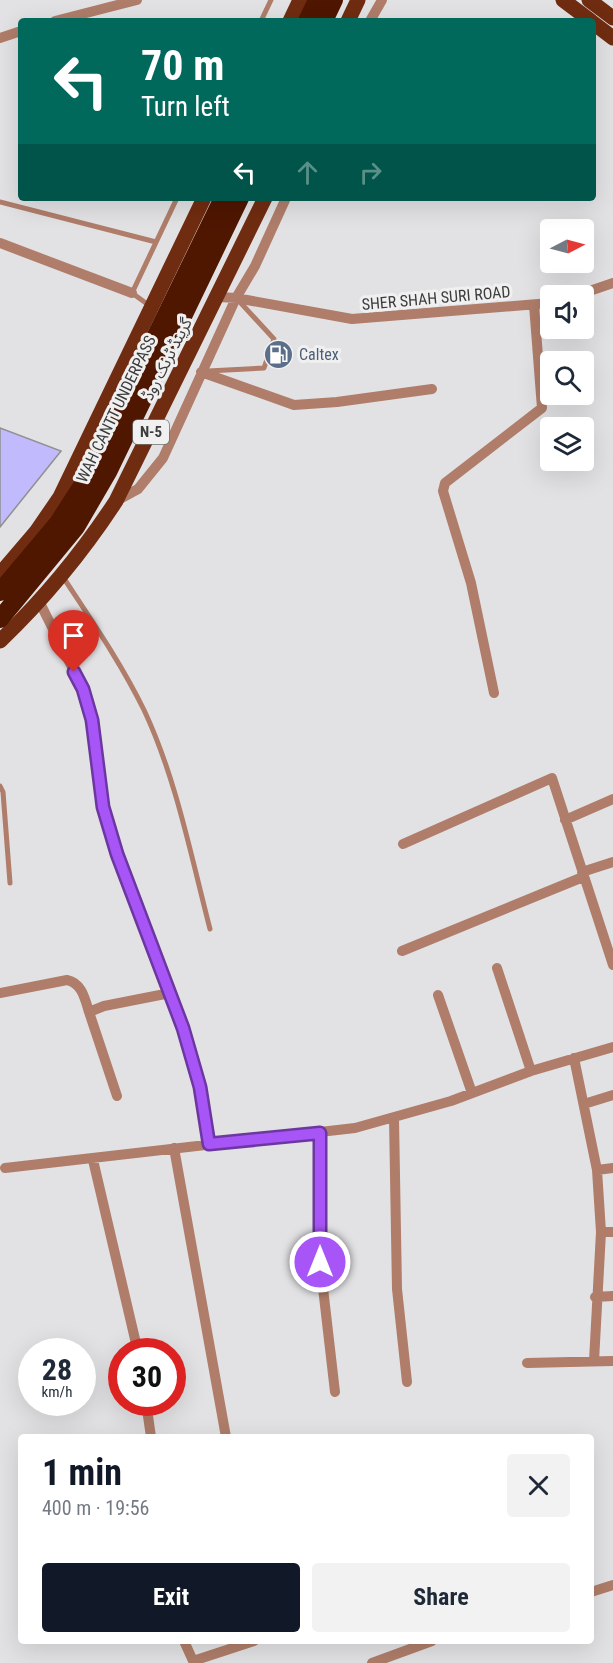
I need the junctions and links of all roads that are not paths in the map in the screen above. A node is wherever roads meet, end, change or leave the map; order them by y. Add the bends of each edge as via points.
1 (137, 0) edge
2 (272, 0) edge
3 (300, 0) edge
4 (317, 0) edge
5 (334, 0) edge
6 (359, 0) edge
7 (382, 0) edge
8 (563, 0) edge
9 (589, 0) edge
10 (612, 16) edge
11 (372, 17) edge
12 (68, 18) edge
13 (263, 18) edge
14 (291, 18) edge
15 (308, 18) edge
16 (325, 18) edge
17 (350, 18) edge
18 (586, 18) edge
19 (596, 23) edge
20 (596, 25) edge
21 (18, 32) edge
22 (0, 38) edge
23 (613, 38) edge
24 (176, 201) edge
25 (203, 201) edge
26 (222, 201) edge
27 (239, 201) edge
28 (264, 201) edge
29 (285, 201) edge
30 (0, 202) edge
31 (156, 242) junction
32 (0, 243) edge
33 (613, 283) edge
34 (594, 290) edge
35 (132, 293) junction
36 (218, 297) junction
37 (236, 298) junction
38 (534, 304) junction
39 (540, 304) edge
40 (151, 307) junction
41 (201, 372) junction
42 (432, 389) dead end
43 (116, 501) junction
44 (0, 574) edge
45 (62, 576) junction
46 (0, 592) edge
47 (40, 603) junction
48 (0, 619) edge
49 (0, 641) edge
50 (494, 693) dead end
51 (0, 786) edge
52 (613, 799) edge
53 (566, 820) junction
54 (403, 844) dead end
55 (613, 862) edge
56 (583, 875) junction
57 (10, 882) dead end
58 (210, 929) dead end
59 (402, 951) dead end
60 (613, 965) edge
61 (497, 968) dead end
62 (0, 993) edge
63 (170, 993) junction
64 (438, 995) dead end
65 (89, 1012) junction
66 (613, 1047) edge
67 (574, 1058) junction
68 (531, 1071) junction
69 (472, 1093) junction
70 (613, 1095) edge
71 (117, 1096) dead end
72 (584, 1104) junction
73 (394, 1118) junction
74 (320, 1133) junction
75 (209, 1144) junction
76 (174, 1148) junction
77 (93, 1160) junction
78 (5, 1168) dead end
79 (613, 1168) edge
80 (597, 1170) junction
81 (601, 1232) junction
82 (613, 1232) edge
83 (613, 1296) edge
84 (595, 1297) junction
85 (135, 1338) edge
86 (594, 1361) junction
87 (613, 1361) edge
88 (526, 1364) dead end
89 (407, 1382) dead end
90 (335, 1392) dead end
91 (148, 1416) edge
92 (151, 1434) edge
93 (225, 1434) edge
94 (613, 1585) edge
95 (594, 1591) edge
96 (185, 1644) edge
97 (245, 1644) edge
98 (424, 1644) edge
99 (193, 1662) edge
100 (372, 1663) edge

1 - 12 street
2 - 13 lane
3 - 14 main road
4 - 15 highway
5 - 16 highway
6 - 11 street
6 - 17 main road
7 - 11 street
8 - 18 main road
9 - 10 main road
10 - 19 street
20 - 23 main road
21 - 22 street
24 - 31 lane
25 - 40 main road
26 - 46 highway, WAH CANTT UNDERPASS via 86,481 58,523
27 - 48 highway, WAH CANTT UNDERPASS via 108,472 76,528
28 - 36 main road, گرینڈ ٹرنک روڈ / N-5
29 - 37 street
30 - 31 lane
31 - 35 lane
32 - 35 street
33 - 34 street
35 - 40 lane
36 - 37 street, SHER SHAH SURI ROAD
36 - 43 main road, گرینڈ ٹرنک روڈ / N-5
37 - 38 street, SHER SHAH SURI ROAD via 352,319
37 - 41 street
37 - 41 lane via 274,339 264,368
38 - 39 street, SHER SHAH SURI ROAD
38 - 50 street via 542,408 445,483 443,491 471,583
40 - 44 main road via 60,497
41 - 42 street via 294,405
41 - 43 street via 163,458 138,489
43 - 45 main road, گرینڈ ٹرنک روڈ / N-5 via 86,548
45 - 47 main road, گرینڈ ٹرنک روڈ / N-5
45 - 58 lane via 113,653 144,712 171,785
47 - 49 main road, گرینڈ ٹرنک روڈ / N-5
47 - 63 street via 83,689 92,720 103,807
51 - 57 lane
52 - 53 street
53 - 54 street via 552,778
53 - 56 street
55 - 56 street
56 - 59 street
56 - 60 street
61 - 68 street
62 - 65 street via 75,981
63 - 65 street
63 - 75 street via 200,1087
64 - 69 street
65 - 71 street
66 - 67 street
67 - 68 street
67 - 72 street
68 - 69 street
69 - 73 street
70 - 72 street
72 - 80 street
73 - 74 street
73 - 89 street via 397,1290
74 - 75 street
74 - 90 street via 320,1262
75 - 76 street
76 - 77 street
76 - 93 street
77 - 78 street
77 - 85 street
79 - 80 street
80 - 81 street
81 - 82 street
81 - 84 street
83 - 84 street
84 - 86 street
86 - 87 street
86 - 88 street
91 - 92 street
94 - 95 street
96 - 99 street
97 - 99 street
98 - 100 street

